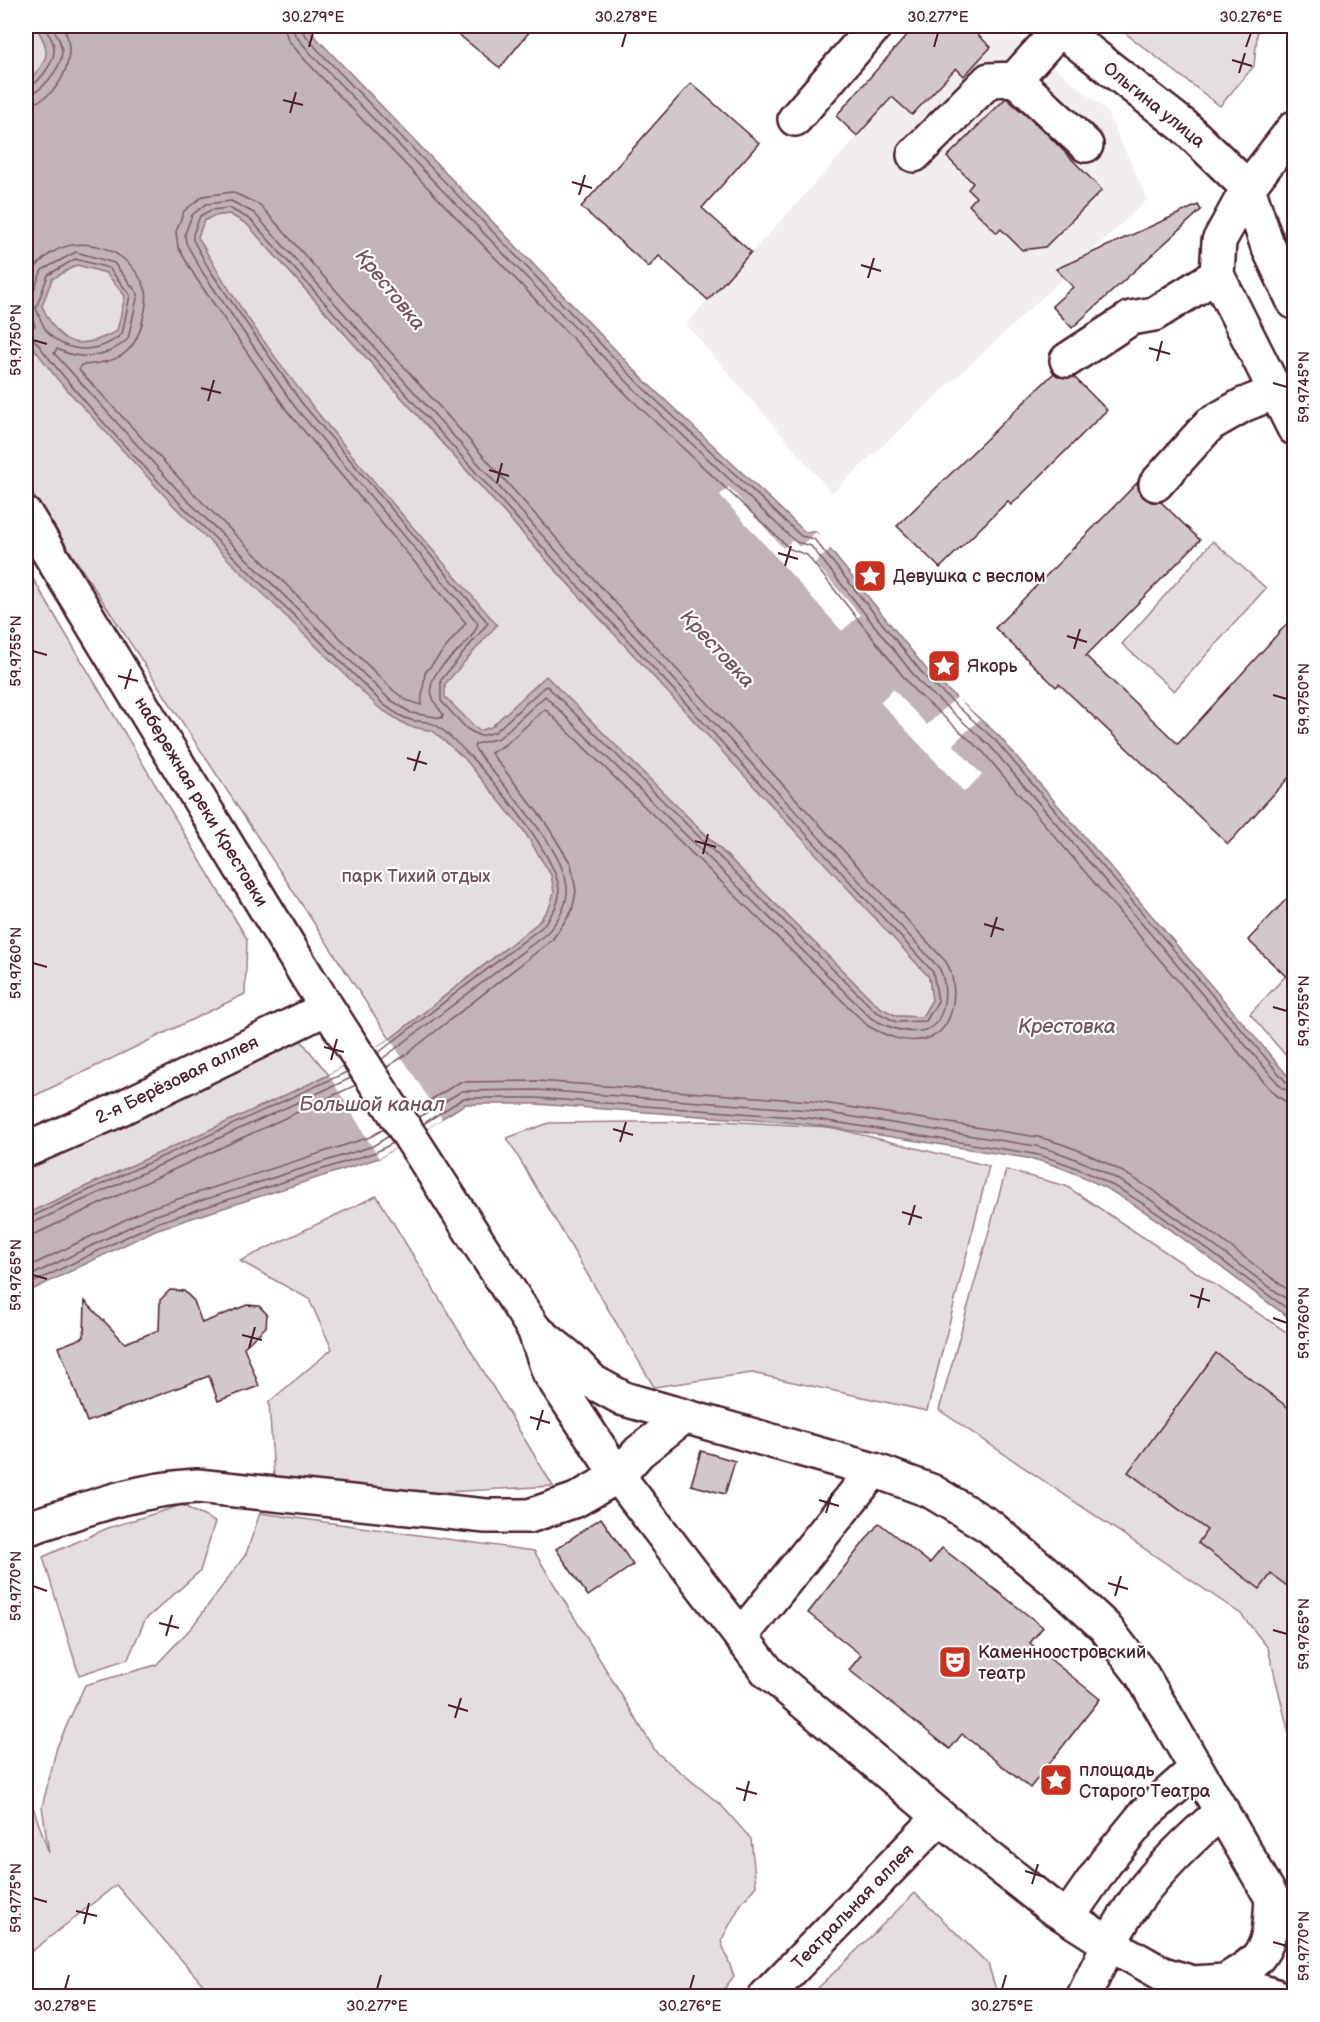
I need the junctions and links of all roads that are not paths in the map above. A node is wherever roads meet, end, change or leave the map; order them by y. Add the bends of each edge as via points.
1 (875, 26) edge
2 (1058, 27) edge
3 (1015, 79) junction
4 (795, 119) dead end
5 (1294, 128) edge
6 (1086, 145) dead end
7 (914, 155) dead end
8 (1248, 188) junction
9 (1217, 275) junction
10 (1294, 302) edge
11 (1067, 360) dead end
12 (1275, 392) junction
13 (1294, 428) edge
14 (1156, 484) dead end
15 (26, 515) edge
16 (327, 1008) junction
17 (26, 1150) edge
18 (534, 1329) junction
19 (683, 1417) junction
20 (874, 1470) junction
21 (618, 1476) junction
22 (26, 1529) edge
23 (741, 1636) junction
24 (1196, 1769) junction
25 (1222, 1811) junction
26 (939, 1818) junction
27 (1272, 1898) junction
28 (1068, 1917) junction
29 (1294, 1922) edge
30 (1108, 1943) junction
31 (1225, 1981) junction
32 (766, 1996) edge
33 (1084, 1996) edge
34 (1276, 1996) edge

1 - 4 street
2 - 3 street
2 - 8 street, Ольгина улица via 1185,128
3 - 6 street
3 - 7 street via 989,80
5 - 8 street
8 - 9 street via 1219,241
8 - 10 street via 1267,244
9 - 11 street via 1154,314 1131,318
9 - 12 street
12 - 13 street
12 - 14 street via 1210,424
15 - 16 street, набережная реки Крестовки
16 - 17 street, 2-я Берёзовая аллея
16 - 18 street, набережная реки Крестовки
18 - 19 street via 593,1382 624,1399
18 - 21 street via 549,1372
19 - 20 street
19 - 21 street via 639,1452
20 - 23 street
20 - 24 street via 931,1491 979,1520 1105,1627 1142,1675
21 - 22 street via 576,1500 529,1516 486,1516 197,1486 123,1496
21 - 23 street
23 - 26 street via 768,1672
24 - 25 street
24 - 28 street via 1145,1814
25 - 27 street
25 - 30 street via 1177,1851 1139,1896
26 - 28 street
26 - 32 street, Театральная аллея
27 - 29 street
27 - 31 street via 1266,1949 1250,1967
28 - 30 street
30 - 31 street via 1163,1974 1193,1983
30 - 33 street
31 - 34 street

